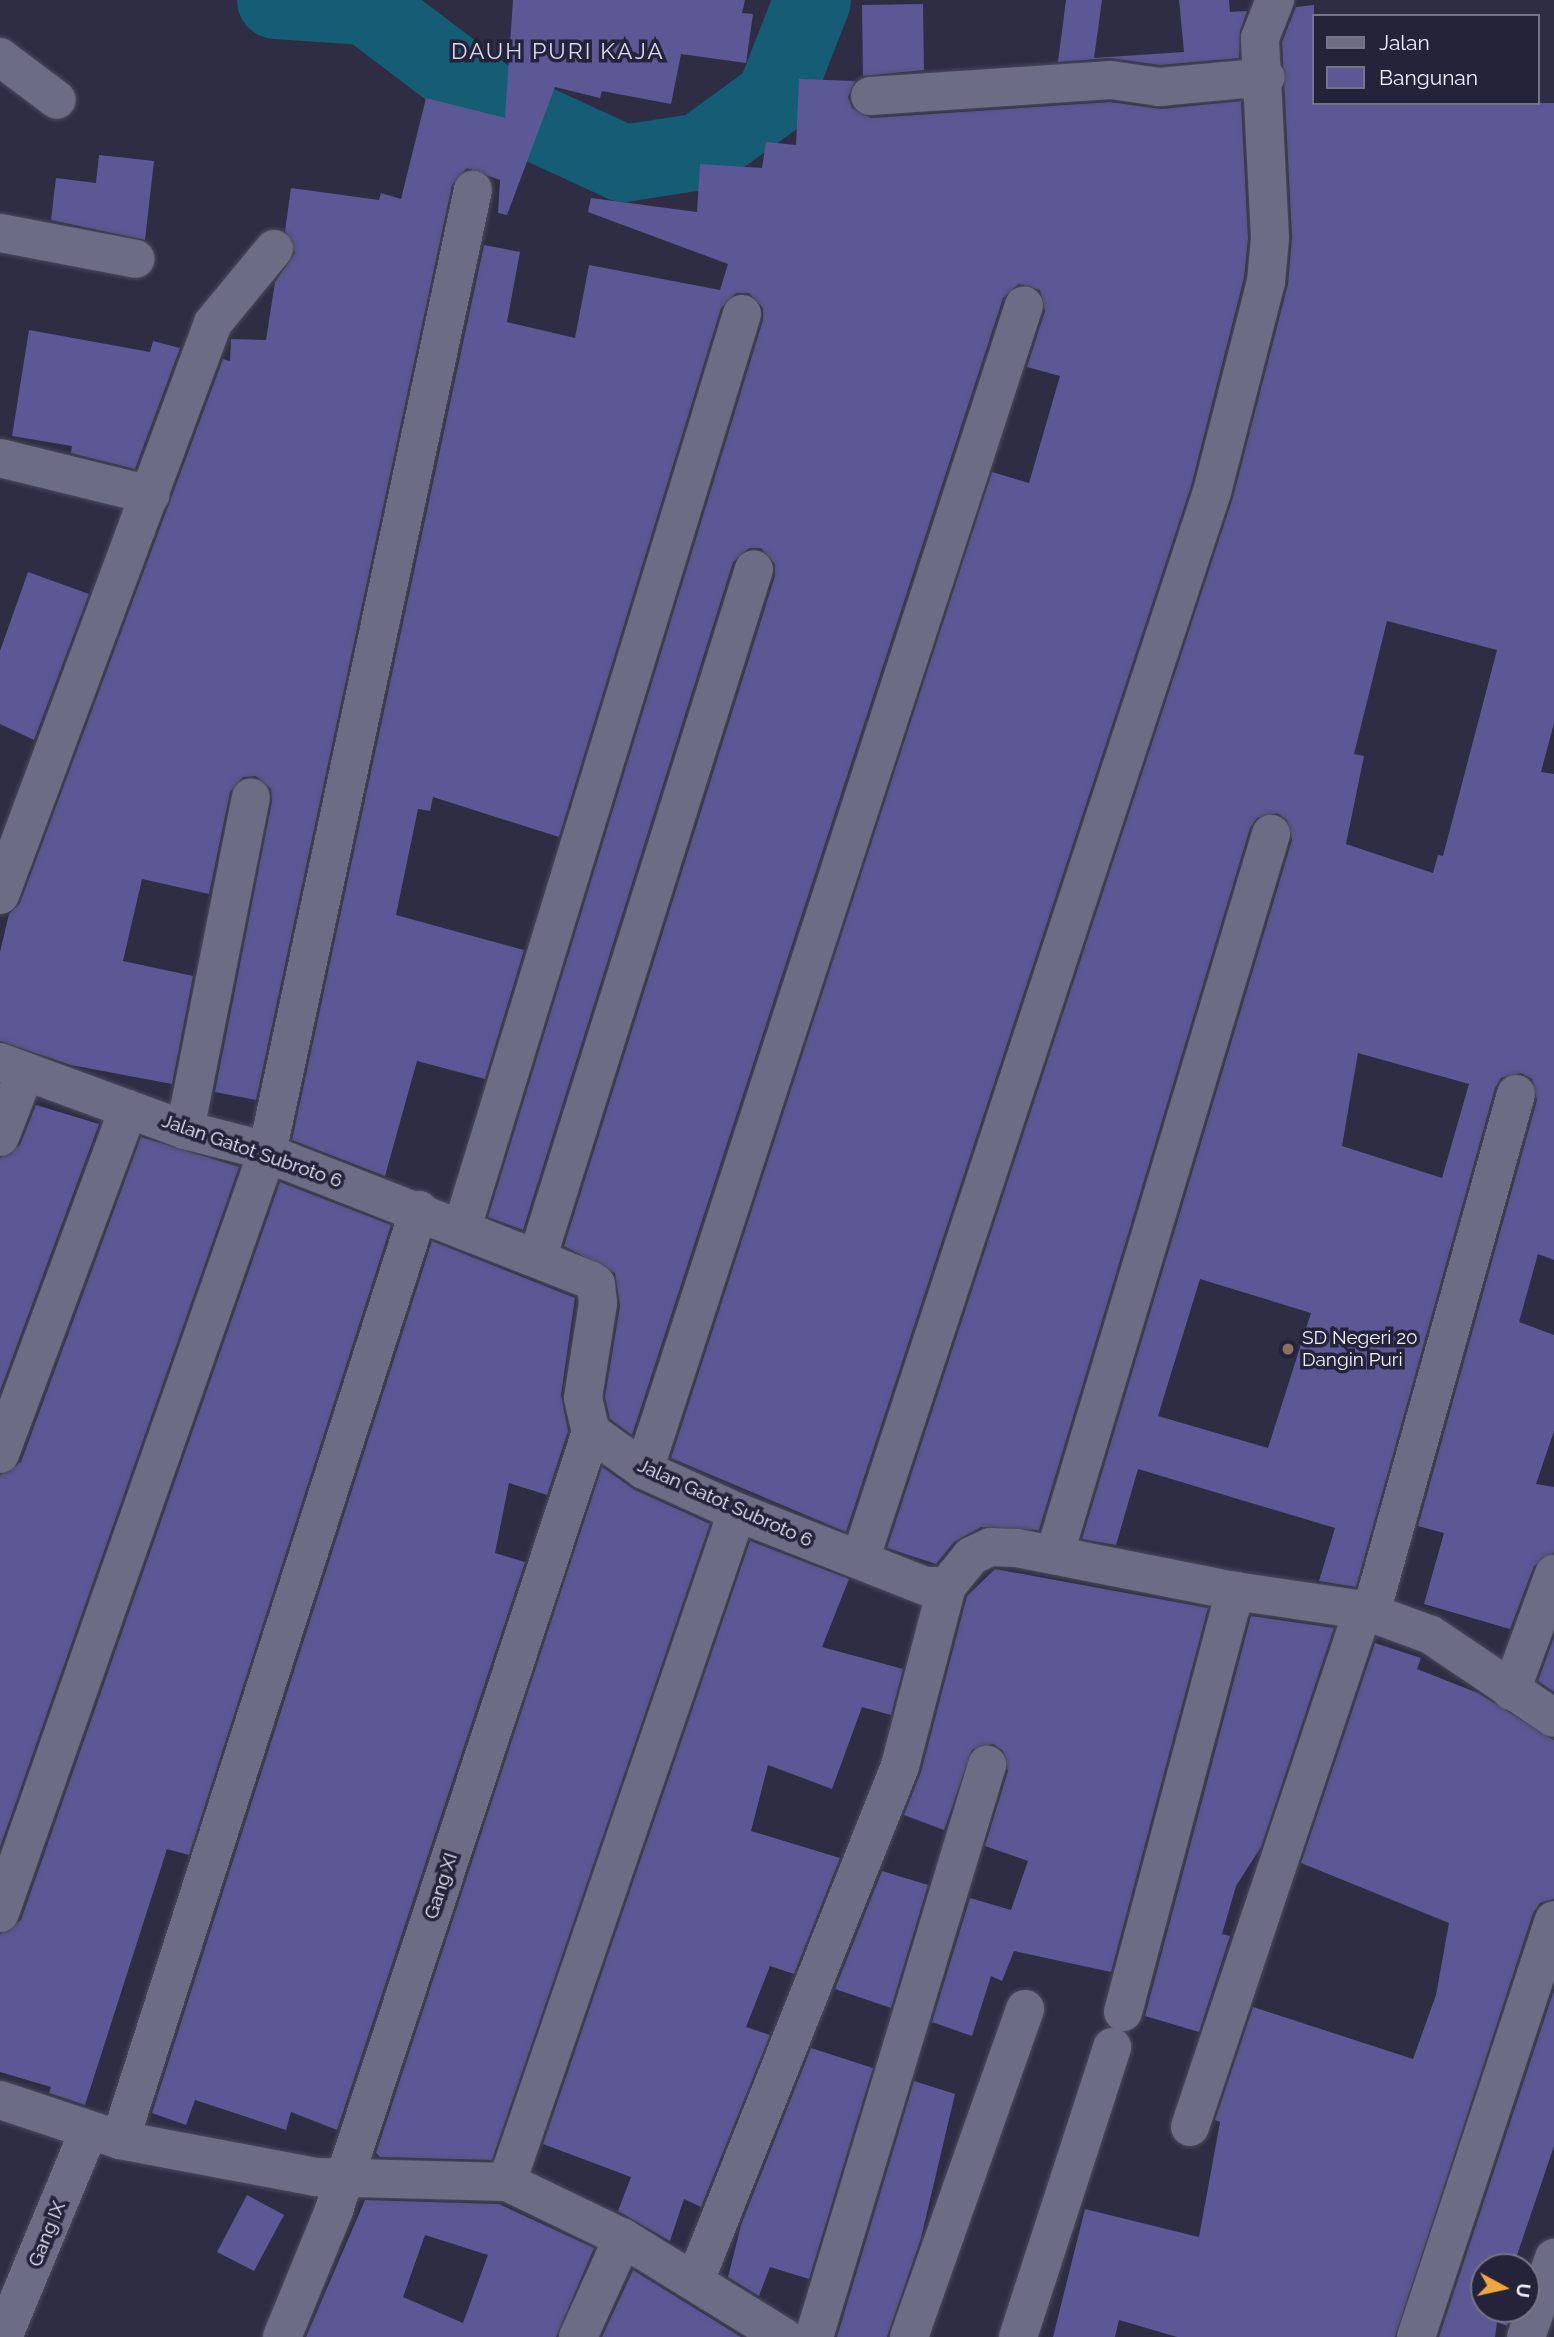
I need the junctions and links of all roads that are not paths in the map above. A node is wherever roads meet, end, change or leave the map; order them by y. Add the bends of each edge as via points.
1 (1275, 0) edge
2 (0, 57) edge
3 (1266, 77) junction
4 (870, 96) dead end
5 (57, 100) dead end
6 (473, 190) dead end
7 (0, 233) edge
8 (274, 249) dead end
9 (136, 259) dead end
10 (1024, 305) dead end
11 (742, 314) dead end
12 (0, 458) edge
13 (151, 495) junction
14 (754, 569) dead end
15 (251, 797) dead end
16 (1271, 834) dead end
17 (0, 895) edge
18 (13, 1067) edge
19 (1516, 1094) dead end
20 (128, 1109) junction
21 (185, 1130) junction
22 (0, 1137) edge
23 (267, 1153) junction
24 (419, 1210) junction
25 (462, 1228) junction
26 (537, 1259) junction
27 (591, 1432) junction
28 (0, 1454) edge
29 (644, 1469) junction
30 (737, 1512) junction
31 (1055, 1553) junction
32 (860, 1560) junction
33 (1554, 1574) edge
34 (947, 1586) junction
35 (1235, 1591) junction
36 (1367, 1611) junction
37 (1511, 1691) junction
38 (1554, 1718) edge
39 (987, 1765) dead end
40 (0, 1913) edge
41 (1554, 1920) edge
42 (1025, 2009) dead end
43 (0, 2100) edge
44 (1190, 2127) dead end
45 (104, 2135) junction
46 (345, 2176) junction
47 (507, 2182) junction
48 (623, 2238) junction
49 (1554, 2258) edge
50 (695, 2281) junction
51 (3, 2337) edge
52 (282, 2337) edge
53 (578, 2337) edge
54 (783, 2337) edge
55 (814, 2337) edge
56 (909, 2337) edge
57 (1018, 2337) edge
58 (1416, 2337) edge
59 (1526, 2337) edge

1 - 3 street via 1260,38
2 - 5 street
3 - 4 street via 1159,87 1111,80
3 - 32 street via 1266,282 1212,492
6 - 23 street
7 - 9 street
8 - 13 street via 213,323
10 - 29 street
11 - 25 street
12 - 13 street
13 - 17 street
14 - 26 street
15 - 21 street
16 - 31 street
18 - 20 street, Jalan Gatot Subroto 6
18 - 22 street
19 - 36 street
20 - 21 street, Jalan Gatot Subroto 6
20 - 28 street
21 - 23 street, Jalan Gatot Subroto 6
23 - 24 street, Jalan Gatot Subroto 6
23 - 40 street
24 - 25 street, Jalan Gatot Subroto 6
24 - 45 street, Gang IX
25 - 26 street, Jalan Gatot Subroto 6
26 - 27 street, Jalan Gatot Subroto 6 via 596,1284 583,1398
27 - 29 street, Jalan Gatot Subroto 6
27 - 46 street, Gang XI
29 - 30 street, Jalan Gatot Subroto 6
30 - 32 street, Jalan Gatot Subroto 6
30 - 47 street
31 - 34 street via 990,1547 971,1556
31 - 35 street
32 - 34 street, Jalan Gatot Subroto 6 via 925,1586
33 - 37 street
34 - 50 street via 900,1766
35 - 36 street
35 - 57 street via 1117,2029
36 - 37 street via 1431,1635
36 - 44 street
37 - 38 street
39 - 55 street
41 - 58 street
42 - 56 street
43 - 45 street
45 - 46 street via 305,2176
45 - 51 street, Gang IX
46 - 47 street
46 - 52 street, Gang XI
47 - 48 street
48 - 50 street
48 - 53 street
49 - 59 street
50 - 54 street

